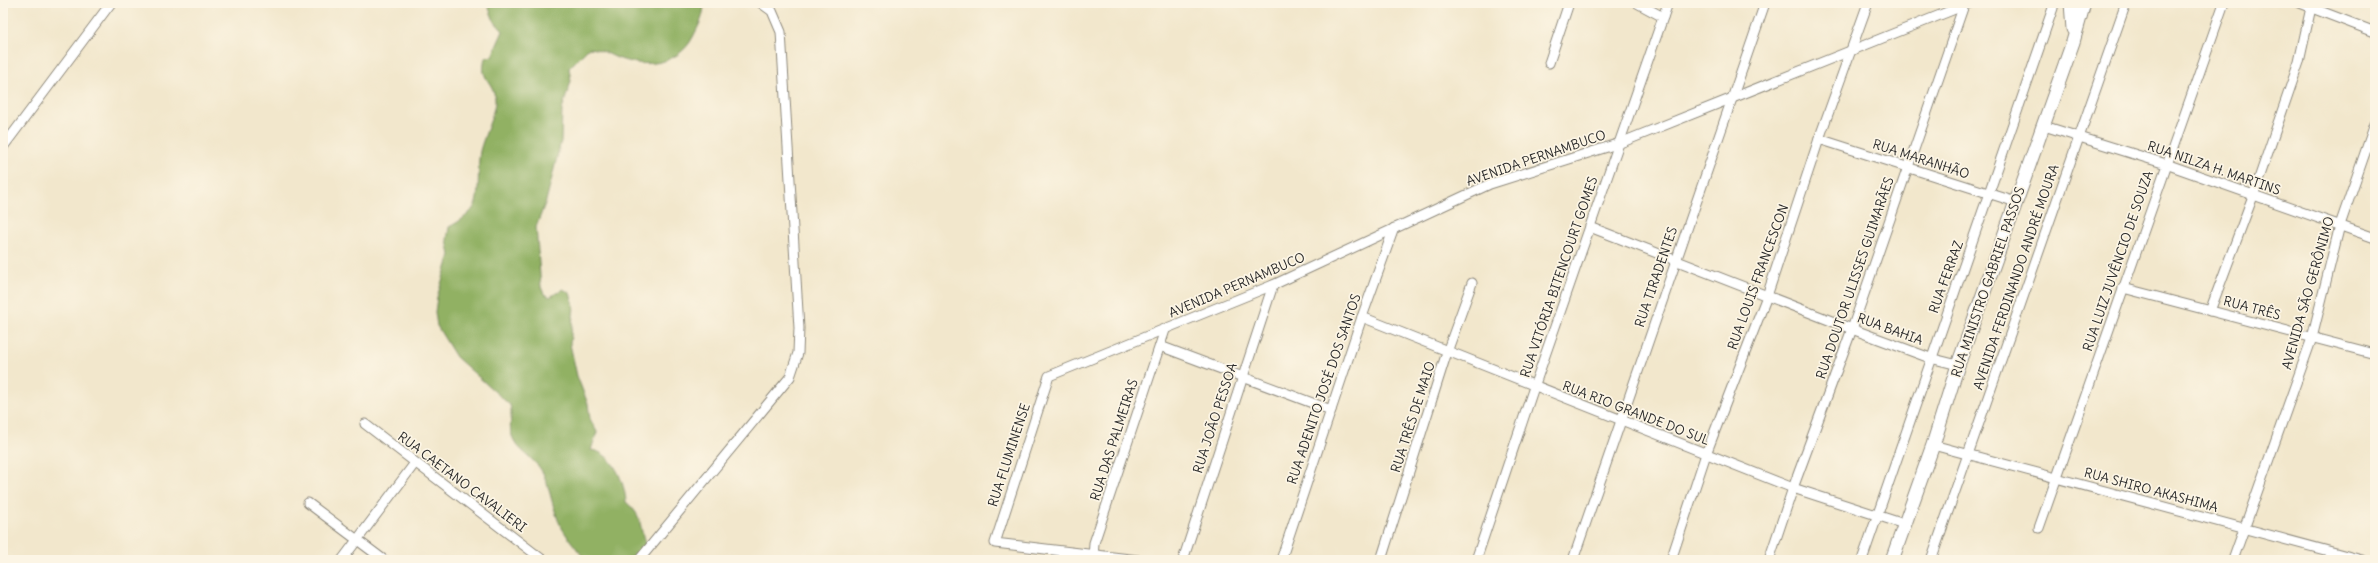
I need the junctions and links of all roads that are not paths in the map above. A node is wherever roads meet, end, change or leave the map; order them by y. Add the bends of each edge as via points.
1 (111, 3) edge
2 (761, 3) edge
3 (1569, 3) edge
4 (1637, 3) edge
5 (1668, 3) edge
6 (1765, 3) edge
7 (1868, 3) edge
8 (2052, 3) edge
9 (2071, 3) edge
10 (2084, 3) edge
11 (2126, 3) edge
12 (2224, 3) edge
13 (2299, 3) edge
14 (1967, 4) edge
15 (2311, 5) edge
16 (1663, 17) junction
17 (2375, 32) edge
18 (2073, 42) junction
19 (1850, 52) junction
20 (1549, 63) dead end
21 (1731, 98) junction
22 (2375, 124) edge
23 (2044, 126) junction
24 (2079, 136) junction
25 (1819, 140) junction
26 (1620, 143) junction
27 (3, 147) edge
28 (2166, 164) junction
29 (1908, 168) junction
30 (1990, 194) junction
31 (2253, 196) junction
32 (2016, 202) junction
33 (2340, 225) junction
34 (1590, 227) junction
35 (1394, 228) junction
36 (2375, 238) edge
37 (1676, 262) junction
38 (1472, 283) dead end
39 (1273, 285) junction
40 (2123, 288) junction
41 (1767, 296) junction
42 (2210, 310) junction
43 (1362, 318) junction
44 (1852, 329) junction
45 (1165, 330) junction
46 (2312, 338) junction
47 (1160, 346) junction
48 (1447, 352) junction
49 (2375, 354) edge
50 (1930, 358) junction
51 (1958, 365) junction
52 (1049, 376) joint
53 (1242, 377) junction
54 (1534, 387) junction
55 (1331, 410) junction
56 (1621, 421) junction
57 (365, 424) dead end
58 (1933, 445) junction
59 (1706, 454) junction
60 (1968, 454) junction
61 (415, 463) junction
62 (2056, 478) junction
63 (1793, 488) junction
64 (308, 503) dead end
65 (1875, 516) junction
66 (1904, 524) junction
67 (2039, 528) dead end
68 (2244, 529) junction
69 (357, 540) junction
70 (1093, 557) edge
71 (342, 560) edge
72 (384, 560) edge
73 (543, 560) edge
74 (639, 560) edge
75 (1138, 560) edge
76 (1183, 560) edge
77 (1281, 560) edge
78 (1381, 560) edge
79 (1476, 560) edge
80 (1573, 560) edge
81 (1671, 560) edge
82 (1769, 560) edge
83 (1862, 560) edge
84 (1892, 560) edge
85 (1930, 560) edge
86 (2233, 560) edge
87 (2362, 560) edge

1 - 27 street
2 - 74 street via 772,11 781,32 799,328 795,364 790,377
3 - 20 street
4 - 16 street
5 - 16 street, RUA VITÓRIA BITENCOURT GOMES
6 - 21 street, RUA TIRADENTES
7 - 19 street, RUA LOUIS FRANCESCON
8 - 30 street, RUA FERRAZ via 2053,8
9 - 18 main road
10 - 18 main road, RUA MINISTRO GABRIEL PASSOS
11 - 24 street, AVENIDA FERDINANDO ANDRÉ MOURA
12 - 28 street, RUA LUIZ JUVÊNCIO DE SOUZA
13 - 15 street
14 - 19 street, AVENIDA PERNAMBUCO
14 - 29 street, RUA DOUTOR ULISSES GUIMARÃES
15 - 17 street
15 - 31 street via 2299,62
16 - 26 street, RUA VITÓRIA BITENCOURT GOMES
18 - 23 main road, RUA MINISTRO GABRIEL PASSOS
19 - 21 street, AVENIDA PERNAMBUCO
19 - 25 street, RUA LOUIS FRANCESCON
21 - 26 street, AVENIDA PERNAMBUCO
21 - 37 street, RUA TIRADENTES
22 - 33 street, AVENIDA SÃO GERÔNIMO
23 - 24 street, RUA NILZA H. MARTINS
23 - 32 main road, RUA MINISTRO GABRIEL PASSOS
24 - 28 street, RUA NILZA H. MARTINS
24 - 60 street, AVENIDA FERDINANDO ANDRÉ MOURA
25 - 29 street, RUA MARANHÃO
25 - 41 street, RUA LOUIS FRANCESCON
26 - 34 street, RUA VITÓRIA BITENCOURT GOMES
26 - 35 street, AVENIDA PERNAMBUCO via 1490,184
28 - 31 street, RUA NILZA H. MARTINS
28 - 40 street, RUA LUIZ JUVÊNCIO DE SOUZA
29 - 30 street, RUA MARANHÃO
29 - 44 street, RUA DOUTOR ULISSES GUIMARÃES
30 - 32 street, RUA MARANHÃO
30 - 50 street, RUA FERRAZ
31 - 33 street, RUA NILZA H. MARTINS
31 - 42 street
32 - 51 main road, RUA MINISTRO GABRIEL PASSOS
33 - 36 street, RUA NILZA H. MARTINS
33 - 46 street, AVENIDA SÃO GERÔNIMO
34 - 37 street, RUA BAHIA
34 - 54 street, RUA VITÓRIA BITENCOURT GOMES
35 - 39 street, AVENIDA PERNAMBUCO
35 - 43 street, RUA ADENITO JOSÉ DOS SANTOS
37 - 41 street, RUA BAHIA
37 - 56 street, RUA TIRADENTES
38 - 48 street, RUA TRÊS DE MAIO
39 - 45 street, AVENIDA PERNAMBUCO
39 - 53 street, RUA JOÃO PESSOA
40 - 42 street, RUA TRÊS
40 - 62 street, RUA LUIZ JUVÊNCIO DE SOUZA
41 - 44 street, RUA BAHIA
41 - 59 street, RUA LOUIS FRANCESCON
42 - 46 street, RUA TRÊS
43 - 48 street, RUA RIO GRANDE DO SUL
43 - 55 street, RUA ADENITO JOSÉ DOS SANTOS
44 - 50 street, RUA BAHIA
44 - 63 street, RUA DOUTOR ULISSES GUIMARÃES
45 - 47 street, RUA DAS PALMEIRAS
45 - 52 street, AVENIDA PERNAMBUCO
46 - 49 street, RUA TRÊS
46 - 68 street, AVENIDA SÃO GERÔNIMO
47 - 53 street
47 - 70 street, RUA DAS PALMEIRAS via 1094,542
48 - 54 street, RUA RIO GRANDE DO SUL
48 - 78 street, RUA TRÊS DE MAIO
50 - 51 street, RUA BAHIA
50 - 65 street, RUA FERRAZ
51 - 58 main road, RUA MINISTRO GABRIEL PASSOS
52 - 70 street, RUA FLUMINENSE via 994,543
53 - 55 street
53 - 76 street, RUA JOÃO PESSOA
54 - 56 street, RUA RIO GRANDE DO SUL
54 - 79 street, RUA VITÓRIA BITENCOURT GOMES
55 - 77 street, RUA ADENITO JOSÉ DOS SANTOS
56 - 59 street, RUA RIO GRANDE DO SUL
56 - 80 street, RUA TIRADENTES
57 - 61 street, RUA CAETANO CAVALIERI
58 - 60 street, RUA SHIRO AKASHIMA
58 - 66 main road, RUA MINISTRO GABRIEL PASSOS
59 - 63 street, RUA RIO GRANDE DO SUL
59 - 81 street, RUA LOUIS FRANCESCON
60 - 62 street, RUA SHIRO AKASHIMA
60 - 85 street, AVENIDA FERDINANDO ANDRÉ MOURA
61 - 69 street
61 - 73 street, RUA CAETANO CAVALIERI
62 - 67 street, RUA LUIZ JUVÊNCIO DE SOUZA
62 - 68 street, RUA SHIRO AKASHIMA
63 - 65 street, RUA RIO GRANDE DO SUL
63 - 82 street, RUA DOUTOR ULISSES GUIMARÃES
64 - 69 street
65 - 66 street, RUA RIO GRANDE DO SUL
65 - 83 street, RUA FERRAZ
66 - 84 main road, RUA MINISTRO GABRIEL PASSOS
68 - 86 street, AVENIDA SÃO GERÔNIMO
68 - 87 street, RUA SHIRO AKASHIMA
69 - 71 street
69 - 72 street
70 - 75 street

